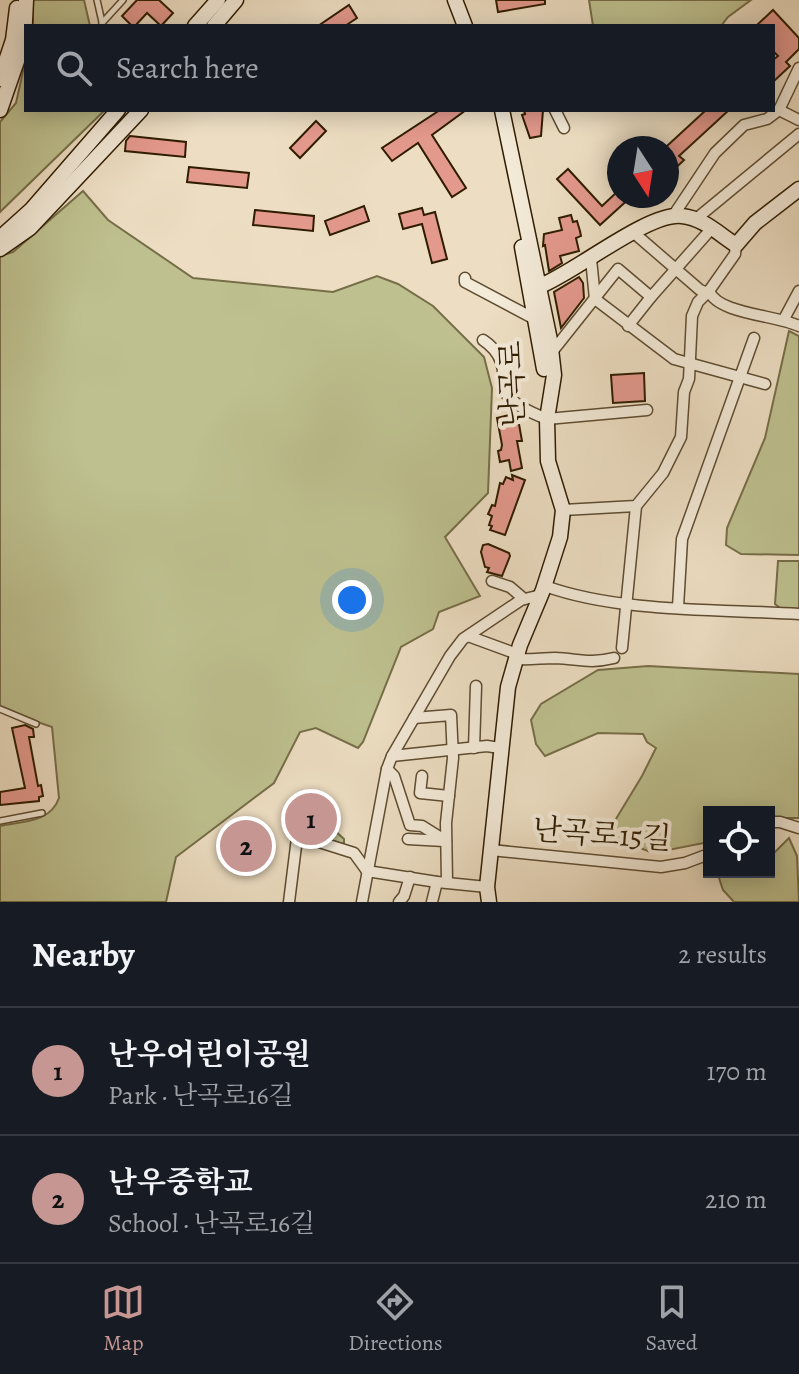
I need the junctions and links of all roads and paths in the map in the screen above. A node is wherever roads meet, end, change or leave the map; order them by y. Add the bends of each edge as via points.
1 (17, 0) edge
2 (26, 0) edge
3 (97, 0) edge
4 (123, 0) edge
5 (218, 0) edge
6 (236, 0) edge
7 (455, 0) edge
8 (465, 0) edge
9 (25, 24) edge
10 (102, 24) edge
11 (197, 24) edge
12 (216, 24) edge
13 (464, 24) edge
14 (474, 24) edge
15 (24, 41) edge
16 (799, 68) edge
17 (0, 79) edge
18 (0, 110) edge
19 (779, 110) junction
20 (116, 112) edge
21 (139, 112) edge
22 (493, 112) edge
23 (502, 112) edge
24 (556, 112) edge
25 (799, 120) edge
26 (564, 128) dead end
27 (799, 134) edge
28 (799, 189) edge
29 (673, 216) junction
30 (696, 219) junction
31 (712, 228) junction
32 (634, 233) junction
33 (0, 238) edge
34 (736, 245) junction
35 (0, 249) edge
36 (591, 259) junction
37 (675, 269) junction
38 (465, 278) dead end
39 (540, 286) junction
40 (799, 291) edge
41 (708, 292) junction
42 (651, 297) junction
43 (595, 299) junction
44 (540, 318) junction
45 (784, 319) junction
46 (628, 326) junction
47 (799, 326) edge
48 (754, 338) dead end
49 (483, 340) dead end
50 (552, 352) junction
51 (688, 361) junction
52 (739, 376) junction
53 (765, 384) dead end
54 (647, 410) dead end
55 (543, 417) junction
56 (636, 506) junction
57 (563, 510) junction
58 (492, 581) dead end
59 (536, 594) junction
60 (626, 603) junction
61 (678, 607) junction
62 (799, 614) edge
63 (468, 636) junction
64 (622, 648) dead end
65 (515, 655) junction
66 (614, 658) dead end
67 (476, 686) dead end
68 (0, 709) edge
69 (414, 718) junction
70 (36, 724) dead end
71 (498, 747) junction
72 (474, 748) junction
73 (453, 750) junction
74 (392, 756) junction
75 (387, 769) junction
76 (422, 776) dead end
77 (449, 796) junction
78 (42, 813) dead end
79 (0, 821) edge
80 (775, 822) edge
81 (799, 828) edge
82 (408, 839) dead end
83 (446, 841) junction
84 (491, 850) junction
85 (703, 856) edge
86 (367, 871) junction
87 (410, 877) junction
88 (442, 882) junction
89 (486, 891) edge
90 (289, 902) edge
91 (362, 902) edge
92 (399, 902) edge
93 (432, 902) edge
94 (482, 902) edge

1 - 17 main road via 13,40
2 - 9 main road
3 - 10 lane
4 - 10 lane
5 - 11 main road
6 - 12 main road
7 - 13 main road
8 - 14 main road
15 - 18 main road
16 - 19 street
19 - 25 street
19 - 29 street via 744,125 715,153
20 - 33 main road
21 - 35 main road via 30,228
22 - 44 main road, 난곡로
23 - 39 main road, 난곡로
24 - 26 street
27 - 30 street
28 - 34 main road
29 - 30 main road
29 - 32 main road
30 - 31 main road
31 - 34 main road
31 - 37 street
32 - 36 main road
32 - 37 street
34 - 41 street
36 - 39 main road
36 - 43 street
37 - 41 street
37 - 42 street
38 - 44 street
39 - 44 main road, 난곡로
40 - 45 street
41 - 45 street via 728,307
41 - 51 street via 692,316
42 - 43 street via 618,269
42 - 46 street
43 - 46 street
43 - 50 street
44 - 50 main road, 난곡로
44 - 55 main road, 난곡로
45 - 47 street
46 - 51 street via 674,359
48 - 52 street
49 - 55 street via 500,355 502,389 521,408
50 - 55 main road, 난곡로 via 554,375
51 - 52 street
51 - 56 street via 681,437 663,473
52 - 53 street
52 - 61 street via 682,539
54 - 55 street, 난곡로
55 - 57 main road, 난곡로 via 548,461
55 - 59 main road, 난곡로 via 540,461 554,510
56 - 57 street
56 - 60 street
57 - 59 main road, 난곡로 via 560,537
58 - 59 street
59 - 60 street
59 - 63 street
59 - 65 main road, 난곡로
60 - 61 street
60 - 64 street
61 - 62 street
63 - 65 street
63 - 69 street via 450,656
65 - 66 street via 533,661 592,663
65 - 71 main road, 난곡로
67 - 72 street
68 - 70 lane
69 - 73 street via 451,715
69 - 74 street
71 - 72 street
71 - 84 main road, 난곡로
71 - 89 main road, 난곡로
72 - 73 street
73 - 74 street
73 - 77 street
74 - 75 street
75 - 83 street via 410,825
75 - 86 street
76 - 77 street via 420,793
77 - 83 street
78 - 79 lane
80 - 81 street
82 - 83 street
83 - 88 street
84 - 85 street, 난곡로15길 via 661,867
84 - 89 main road, 난곡로
86 - 87 street
86 - 90 street via 354,853 297,838
86 - 91 street
87 - 88 street
87 - 92 street
88 - 89 street
88 - 93 street
89 - 94 main road, 난곡로

